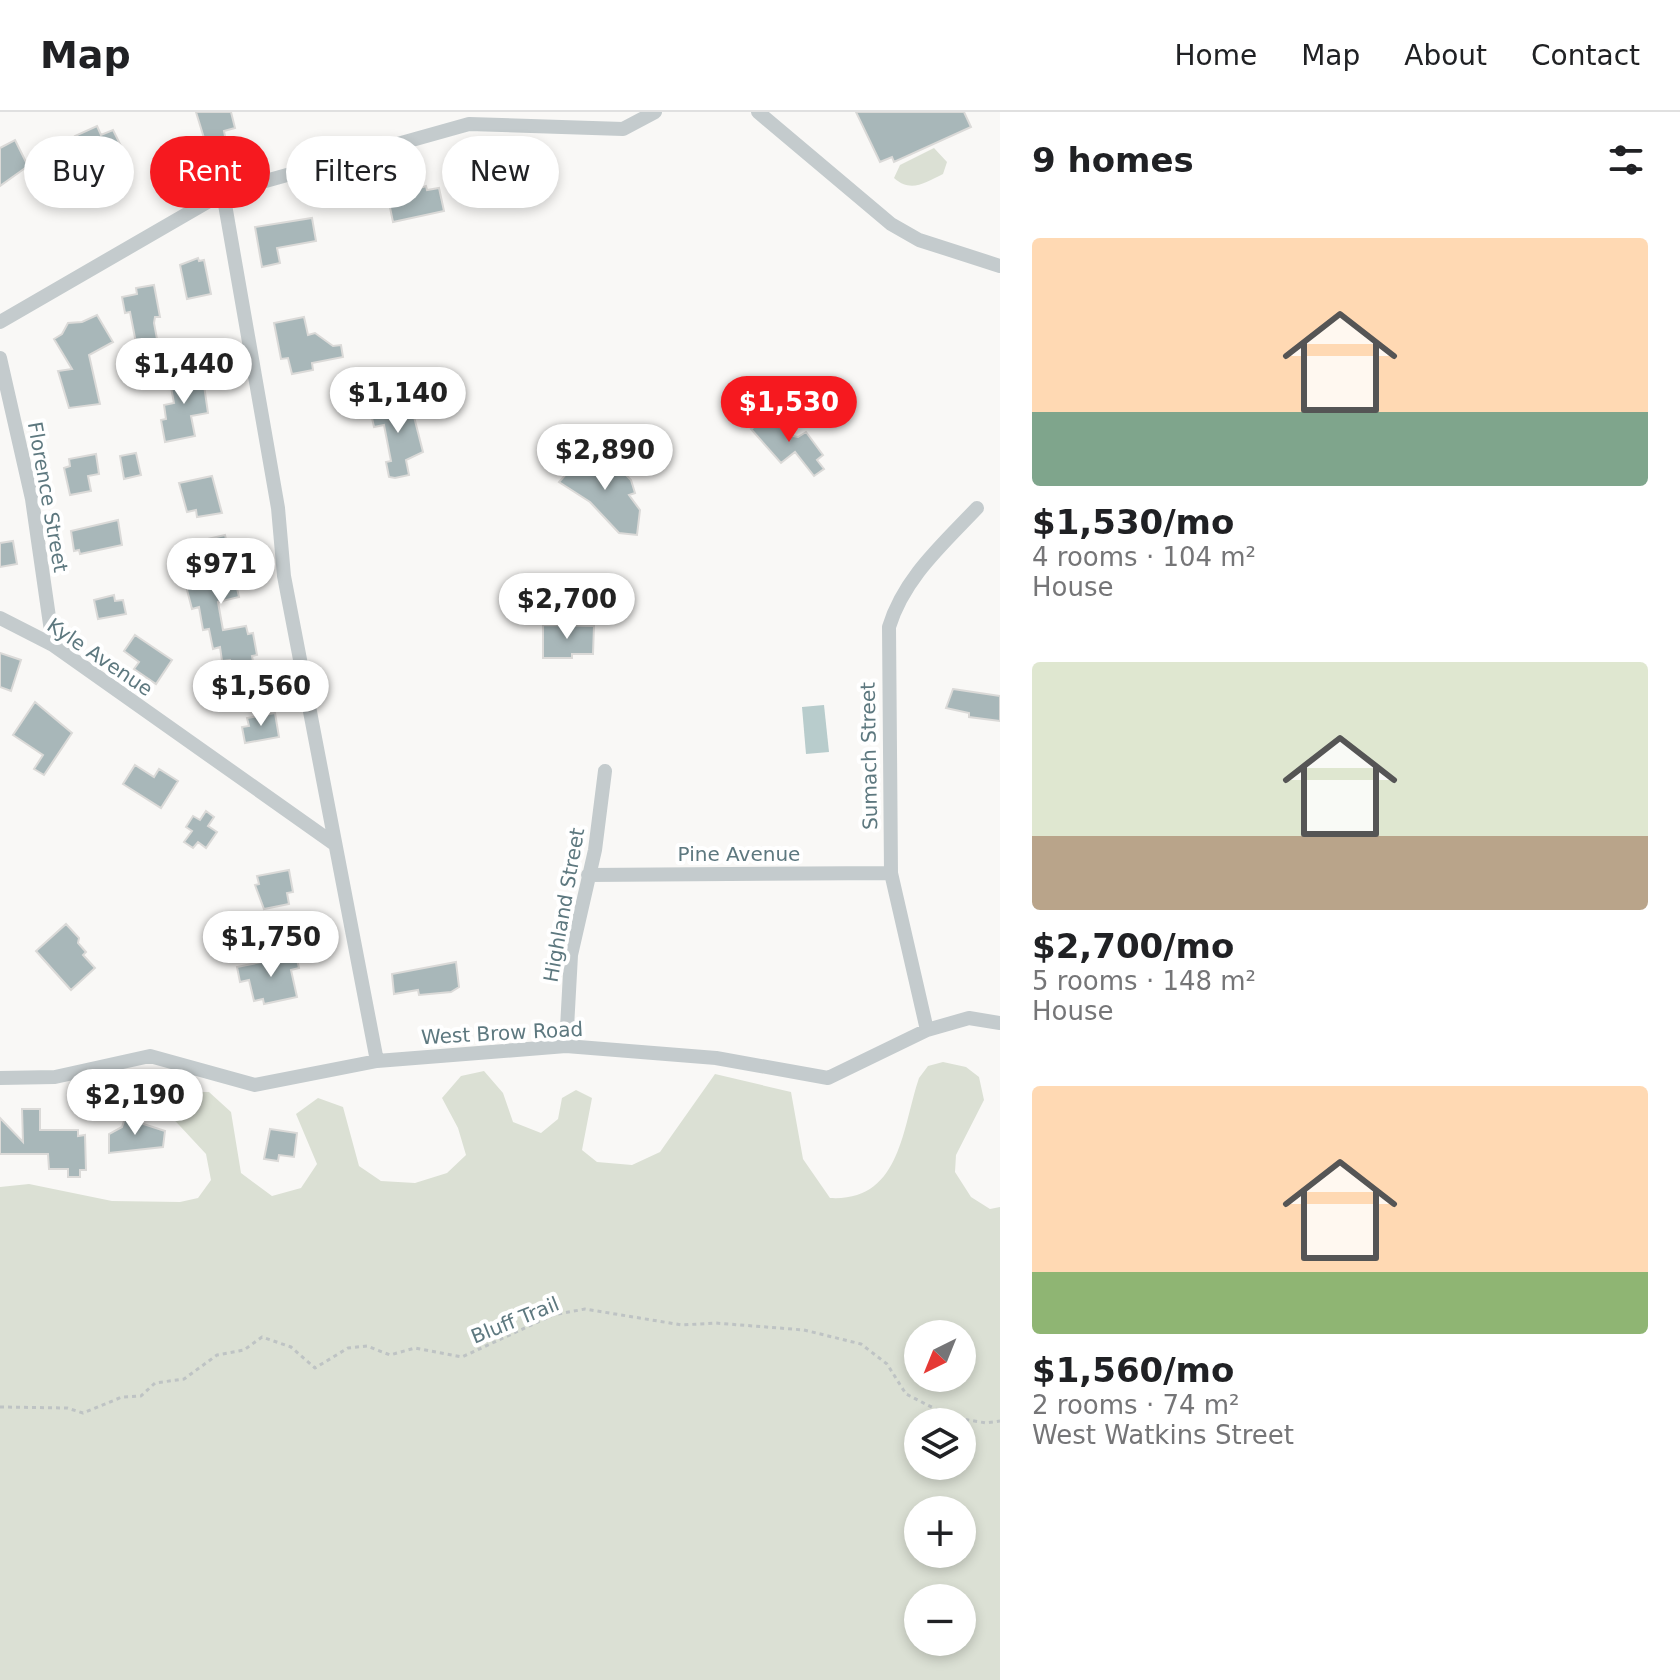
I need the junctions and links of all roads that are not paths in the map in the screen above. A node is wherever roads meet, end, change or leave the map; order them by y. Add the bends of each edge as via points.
1 (655, 112) edge
2 (758, 112) edge
3 (270, 180) edge
4 (197, 208) edge
5 (226, 208) edge
6 (1000, 266) edge
7 (0, 322) edge
8 (0, 358) edge
9 (977, 508) dead end
10 (0, 618) edge
11 (53, 645) junction
12 (605, 771) dead end
13 (333, 843) junction
14 (891, 873) junction
15 (588, 875) junction
16 (1000, 1023) edge
17 (927, 1030) junction
18 (566, 1046) junction
19 (377, 1061) junction
20 (0, 1078) edge

1 - 3 street via 623,129 469,124
2 - 6 street via 891,224 919,240
4 - 7 street
5 - 13 street
8 - 11 street, Florence Street via 32,499
9 - 14 street, Sumach Street via 921,567 897,600 889,627
10 - 11 street, Kyle Avenue
11 - 13 street, Kyle Avenue
12 - 15 street, Highland Street
13 - 19 street
14 - 15 street, Pine Avenue
14 - 17 street, Sumach Street
15 - 18 street, Highland Street via 571,955
16 - 17 street, West Brow Road via 969,1018
17 - 18 street, West Brow Road via 828,1078 716,1058
18 - 19 street, West Brow Road
19 - 20 street, West Brow Road via 255,1085 150,1056 67,1075

